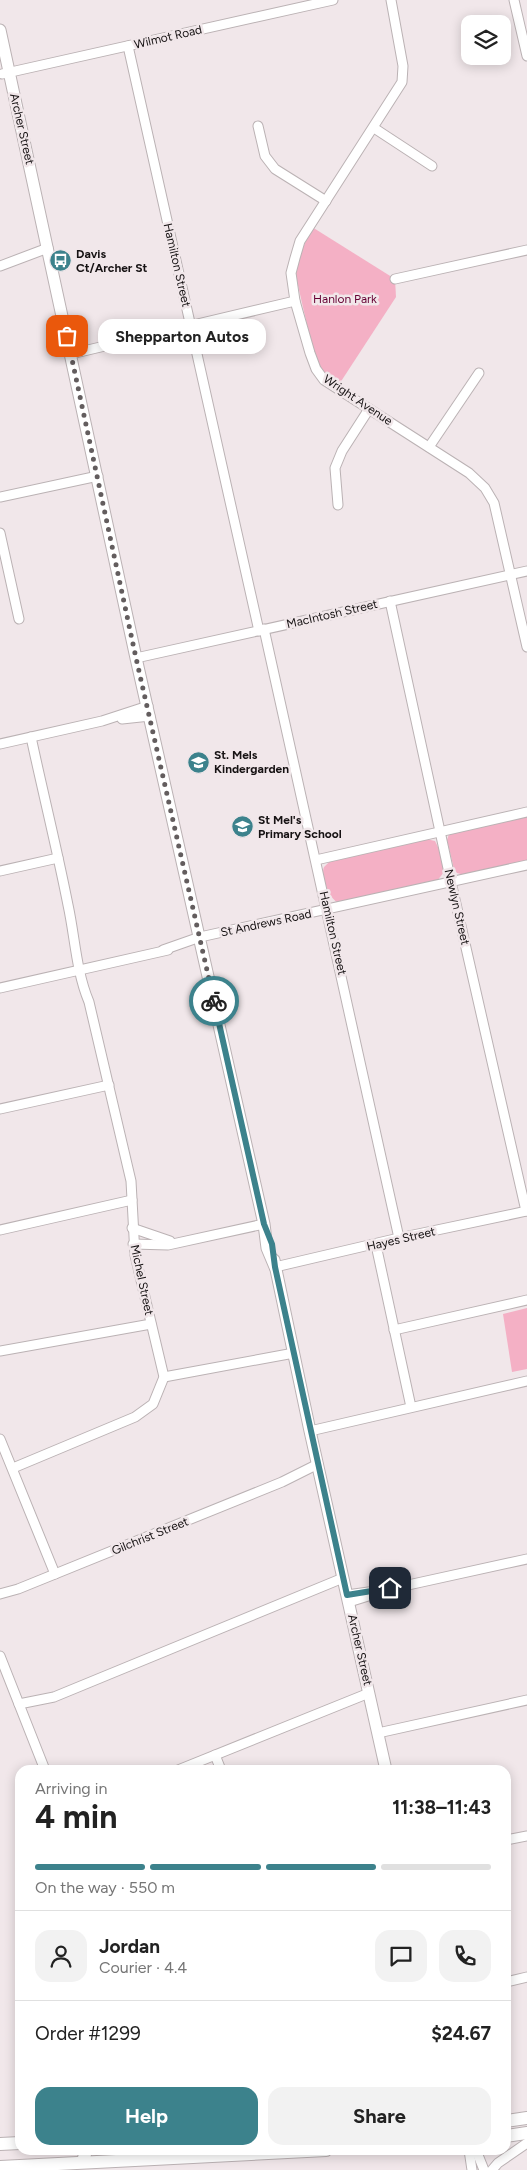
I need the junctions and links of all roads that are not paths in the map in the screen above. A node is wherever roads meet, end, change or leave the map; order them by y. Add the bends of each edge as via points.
1 (333, 0) edge
2 (391, 0) edge
3 (515, 2) edge
4 (0, 30) edge
5 (128, 46) junction
6 (527, 56) edge
7 (4, 70) edge
8 (258, 126) dead end
9 (374, 128) junction
10 (432, 166) dead end
11 (326, 201) junction
12 (48, 248) junction
13 (527, 250) edge
14 (0, 266) edge
15 (395, 279) dead end
16 (295, 301) junction
17 (191, 326) junction
18 (71, 354) junction
19 (479, 373) dead end
20 (370, 409) junction
21 (429, 447) junction
22 (98, 476) junction
23 (0, 497) edge
24 (338, 505) dead end
25 (0, 533) edge
26 (527, 571) edge
27 (512, 574) junction
28 (390, 601) junction
29 (19, 619) dead end
30 (262, 630) junction
31 (527, 647) edge
32 (136, 658) junction
33 (149, 711) junction
34 (30, 738) junction
35 (0, 744) edge
36 (527, 812) edge
37 (441, 832) junction
38 (58, 858) junction
39 (316, 860) junction
40 (527, 864) edge
41 (0, 871) edge
42 (451, 882) junction
43 (328, 910) junction
44 (203, 939) junction
45 (82, 969) junction
46 (0, 988) edge
47 (109, 1085) junction
48 (0, 1109) edge
49 (132, 1200) junction
50 (527, 1211) edge
51 (264, 1224) junction
52 (132, 1228) junction
53 (0, 1230) edge
54 (400, 1238) junction
55 (177, 1243) junction
56 (133, 1244) junction
57 (376, 1244) junction
58 (275, 1267) junction
59 (527, 1300) edge
60 (151, 1324) junction
61 (394, 1330) junction
62 (0, 1351) edge
63 (294, 1353) junction
64 (164, 1378) junction
65 (527, 1381) edge
66 (412, 1407) junction
67 (310, 1431) junction
68 (0, 1439) edge
69 (13, 1468) junction
70 (319, 1469) junction
71 (527, 1559) edge
72 (55, 1574) junction
73 (18, 1589) junction
74 (346, 1590) junction
75 (0, 1594) edge
76 (0, 1598) edge
77 (0, 1656) edge
78 (369, 1693) junction
79 (527, 1700) edge
80 (20, 1709) junction
81 (378, 1733) junction
82 (215, 1755) junction
83 (43, 1765) edge
84 (190, 1765) edge
85 (219, 1765) edge
86 (385, 1765) edge
87 (527, 1836) edge
88 (511, 1839) edge
89 (527, 1977) edge
90 (511, 1981) edge
91 (527, 2118) edge
92 (511, 2120) edge
93 (527, 2132) edge
94 (511, 2135) edge
95 (15, 2143) edge
96 (527, 2143) edge
97 (0, 2144) edge
98 (511, 2154) edge
99 (153, 2155) edge
100 (470, 2155) edge
101 (478, 2155) edge
102 (510, 2155) edge
103 (88, 2161) edge
104 (0, 2166) edge
105 (472, 2170) edge
106 (484, 2170) edge
107 (492, 2170) edge

1 - 5 street, Wilmot Road
2 - 9 street, Wright Avenue via 403,66 402,82
3 - 6 street
4 - 7 main road, Archer Street
5 - 7 street, Wilmot Road
5 - 17 street, Hamilton Street
7 - 12 main road, Archer Street via 21,155 37,200
8 - 11 street via 265,156 275,169
9 - 10 street
9 - 11 street, Wright Avenue
11 - 16 street, Wright Avenue via 300,241 291,273
12 - 14 street
12 - 18 main road, Archer Street
13 - 15 street
16 - 17 street
16 - 20 street, Wright Avenue via 316,369 324,380
17 - 18 street
17 - 30 street, Hamilton Street
18 - 22 main road, Archer Street
19 - 21 street
20 - 21 street, Wright Avenue
20 - 24 street via 342,451 335,468
21 - 27 street, Wright Avenue via 470,473 485,488 494,503
22 - 23 street
22 - 32 main road, Archer Street
25 - 29 street
26 - 27 street, MacIntosh Street
27 - 28 street, MacIntosh Street
27 - 31 street, Wright Avenue
28 - 30 street, MacIntosh Street
28 - 37 street, Newlyn Street
30 - 32 street, MacIntosh Street
30 - 39 street, Hamilton Street
32 - 33 main road, Archer Street
33 - 34 street
33 - 44 main road, Archer Street
34 - 35 street
34 - 38 street, Michel Street
36 - 37 street
37 - 39 street
37 - 42 street, Newlyn Street
38 - 41 street
38 - 45 street, Michel Street via 75,950
39 - 43 street, Hamilton Street
40 - 42 street, St Andrews Road
42 - 43 street, St Andrews Road
42 - 50 street, Newlyn Street
43 - 44 street, St Andrews Road
43 - 54 street, Hamilton Street
44 - 45 street, St Andrews Road
44 - 51 main road, Archer Street
45 - 46 street, St Andrews Road
45 - 47 street, Michel Street via 84,989
47 - 48 street
47 - 49 street, Michel Street via 131,1180
49 - 52 street, Michel Street
49 - 53 street
50 - 54 street, Hayes Street
51 - 55 street
51 - 58 main road, Archer Street via 267,1248
52 - 55 street
52 - 56 street, Michel Street
54 - 57 street, Hayes Street
55 - 56 street
56 - 60 street, Michel Street
57 - 58 street, Hayes Street
57 - 61 street
58 - 63 main road, Archer Street
59 - 61 street
60 - 62 street
60 - 64 street, Michel Street
61 - 66 street
63 - 64 street
63 - 67 main road, Archer Street
64 - 69 street via 153,1404 135,1417
65 - 66 street
66 - 67 street
67 - 70 main road, Archer Street
68 - 69 street
69 - 72 street
70 - 72 street, Gilchrist Street
70 - 74 main road, Archer Street
71 - 74 street via 390,1588
72 - 73 street, Gilchrist Street
73 - 75 street, Gilchrist Street
73 - 76 street, Gilchrist Street
74 - 78 main road, Archer Street
74 - 80 street via 303,1596
77 - 80 street
78 - 81 main road, Archer Street
78 - 82 street
79 - 81 street
80 - 83 street
81 - 86 main road, Archer Street
82 - 84 street
82 - 85 street
87 - 88 street
89 - 90 street
91 - 92 highway
93 - 94 highway
95 - 97 highway
96 - 98 street
99 - 103 highway
100 - 105 street
101 - 106 street
102 - 107 street
103 - 104 highway

